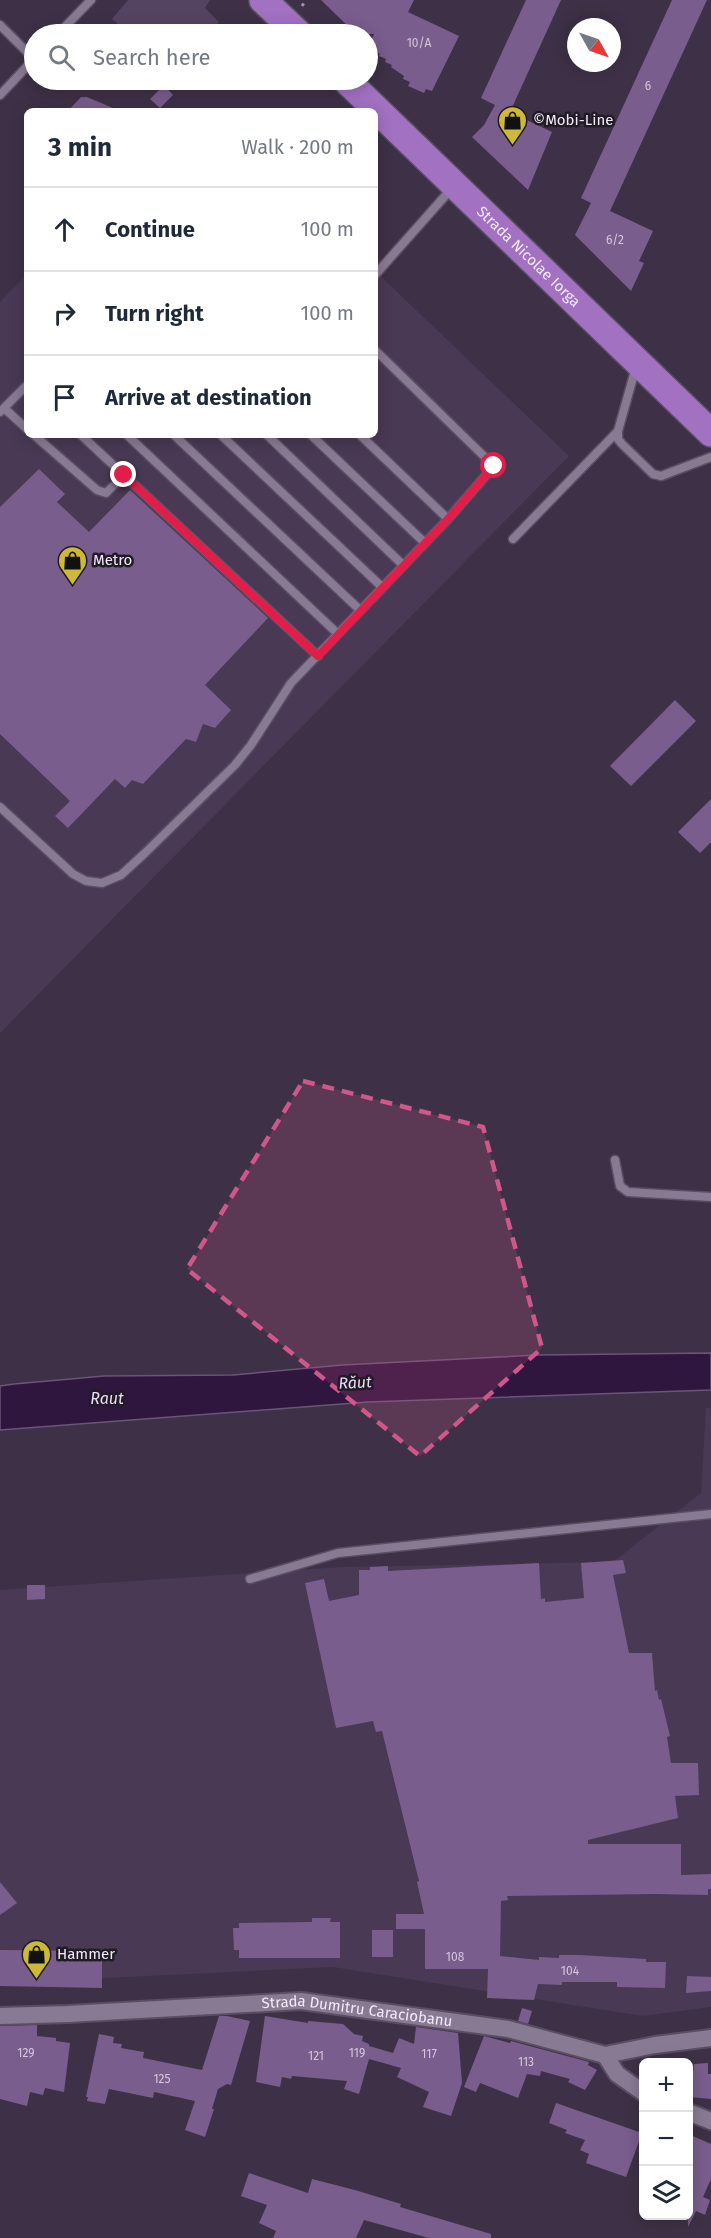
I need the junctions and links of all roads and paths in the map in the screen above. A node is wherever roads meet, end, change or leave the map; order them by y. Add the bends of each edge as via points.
1 (91, 0) edge
2 (263, 0) edge
3 (68, 24) edge
4 (288, 24) edge
5 (0, 25) edge
6 (24, 49) edge
7 (24, 70) edge
8 (356, 90) edge
9 (0, 95) edge
10 (375, 108) edge
11 (378, 111) edge
12 (456, 185) junction
13 (378, 272) edge
14 (378, 353) edge
15 (638, 361) junction
16 (24, 388) edge
17 (2, 410) edge
18 (24, 427) edge
19 (618, 431) junction
20 (711, 433) edge
21 (37, 438) edge
22 (84, 438) edge
23 (130, 438) edge
24 (177, 438) edge
25 (224, 438) edge
26 (270, 438) edge
27 (314, 438) edge
28 (363, 438) edge
29 (711, 457) edge
30 (124, 475) junction
31 (448, 519) junction
32 (513, 540) dead end
33 (425, 543) junction
34 (403, 565) junction
35 (382, 587) junction
36 (360, 610) junction
37 (338, 634) junction
38 (318, 656) junction
39 (0, 807) edge
40 (615, 1160) dead end
41 (711, 1197) edge
42 (711, 1514) edge
43 (250, 1579) dead end
44 (0, 2016) edge
45 (711, 2038) edge
46 (605, 2055) junction
47 (639, 2089) edge
48 (693, 2114) edge
49 (711, 2121) edge

1 - 3 lane
2 - 4 main road
5 - 6 lane
7 - 9 lane
8 - 10 main road, Strada Nicolae Iorga
11 - 12 main road, Strada Nicolae Iorga
12 - 13 lane
12 - 15 main road, Strada Nicolae Iorga
14 - 31 lane via 494,466
15 - 19 lane
15 - 20 main road, Strada Nicolae Iorga
16 - 17 lane
17 - 18 lane
19 - 29 lane via 622,444 653,474 661,476
19 - 32 lane
21 - 30 lane via 106,494
22 - 30 lane
23 - 37 lane
24 - 36 lane
25 - 35 lane
26 - 34 lane
27 - 33 lane
28 - 31 lane
30 - 38 lane
31 - 33 lane
33 - 34 lane
34 - 35 lane
35 - 36 lane
36 - 37 lane
37 - 38 lane
38 - 39 lane via 291,683 235,765 121,875 102,883 73,874
40 - 41 lane via 620,1186 627,1192
42 - 43 lane via 338,1553
44 - 46 street, Strada Dumitru Caraciobanu via 301,2001 508,2029
45 - 46 street, Strada Dumitru Caraciobanu
46 - 47 street via 617,2074
48 - 49 street

